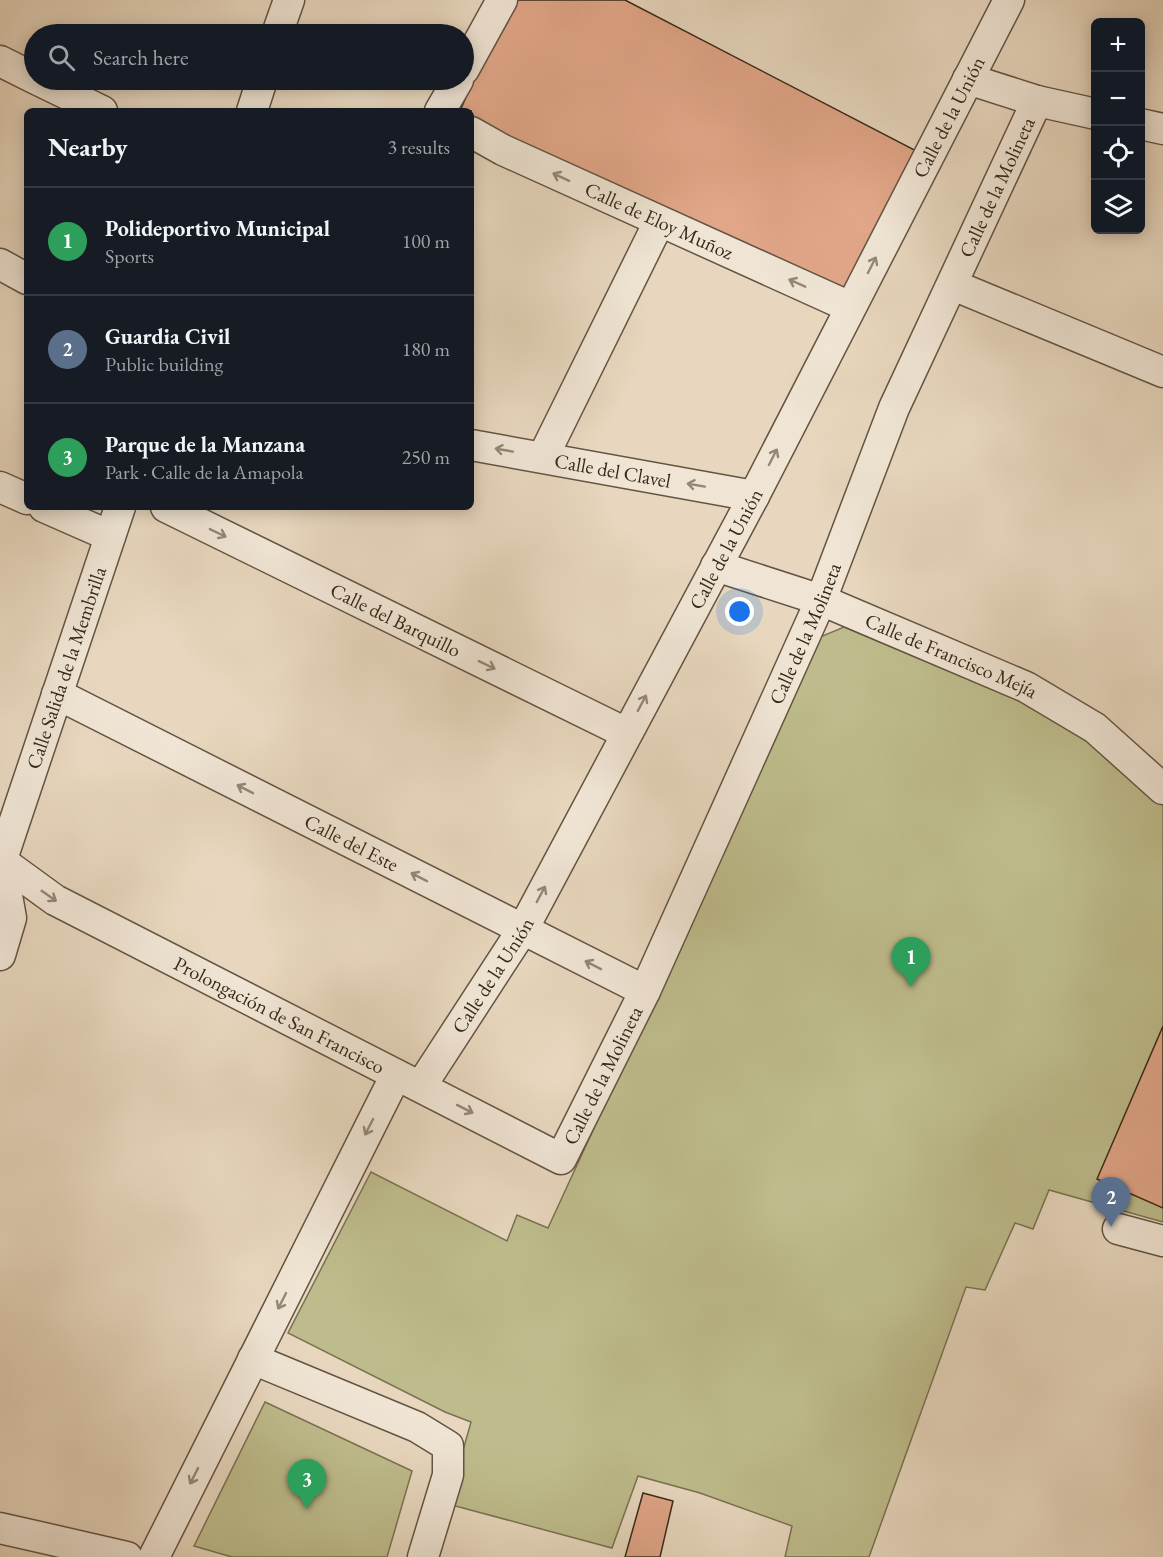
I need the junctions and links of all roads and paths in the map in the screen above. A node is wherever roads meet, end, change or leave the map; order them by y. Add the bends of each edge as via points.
1 (289, 0) edge
2 (502, 0) edge
3 (1009, 0) edge
4 (281, 24) edge
5 (474, 51) edge
6 (0, 61) edge
7 (24, 73) edge
8 (968, 79) junction
9 (59, 90) edge
10 (259, 90) edge
11 (452, 90) edge
12 (1037, 101) junction
13 (96, 108) edge
14 (253, 108) edge
15 (442, 108) edge
16 (1091, 113) edge
17 (1145, 125) edge
18 (1163, 129) edge
19 (474, 134) edge
20 (659, 222) junction
21 (0, 264) edge
22 (24, 277) edge
23 (953, 285) junction
24 (850, 307) junction
25 (1163, 372) edge
26 (474, 446) edge
27 (543, 457) junction
28 (0, 487) edge
29 (754, 496) junction
30 (24, 498) edge
31 (51, 510) edge
32 (119, 510) edge
33 (172, 510) edge
34 (110, 536) junction
35 (716, 566) junction
36 (821, 600) junction
37 (57, 694) junction
38 (626, 733) junction
39 (1163, 789) edge
40 (0, 862) edge
41 (523, 930) junction
42 (0, 955) edge
43 (645, 992) junction
44 (408, 1081) junction
45 (561, 1159) joint
46 (1118, 1229) dead end
47 (1163, 1241) edge
48 (253, 1359) junction
49 (0, 1528) edge
50 (127, 1557) edge
51 (154, 1557) edge
52 (423, 1557) edge

1 - 4 street
2 - 5 street
3 - 8 street, Calle de la Unión
6 - 7 street
8 - 12 street
24 -> 8 street, Calle de la Unión
9 - 13 street
10 - 14 street
11 - 15 street
12 - 16 street
12 - 23 street, Calle de la Molineta
17 - 18 street
20 -> 19 street, Calle de Eloy Muñoz
24 -> 20 street, Calle de Eloy Muñoz
20 - 27 street
21 - 22 street
23 - 25 street
23 - 36 street, Calle de la Molineta via 894,408
29 -> 24 street, Calle de la Unión
27 -> 26 street, Calle del Clavel
29 -> 27 street, Calle del Clavel
28 - 30 street
29 - 35 street, Calle de la Unión
31 - 34 street
32 - 34 street, Calle Salida de la Membrilla
33 -> 38 street, Calle del Barquillo
34 - 37 street, Calle Salida de la Membrilla
35 - 36 street, Calle de Francisco Mejía
38 -> 35 street, Calle de la Unión
36 - 39 street, Calle de Francisco Mejía via 1026,687 1095,728
36 - 43 street, Calle de la Molineta
37 - 40 street, Calle Salida de la Membrilla
41 -> 37 street, Calle del Este
41 -> 38 street, Calle de la Unión
40 - 42 street, Calle Salida de la Membrilla via 11,918
40 -> 44 street, Prolongación de San Francisco via 54,900
43 -> 41 street, Calle del Este
41 - 44 street, Calle de la Unión
43 - 45 street, Calle de la Molineta
44 -> 45 street, Prolongación de San Francisco
44 -> 48 street, Calle de la Unión
46 - 47 street
48 -> 51 street, Calle de la Unión
48 - 52 street via 417,1427 448,1446 448,1474
49 - 50 street

